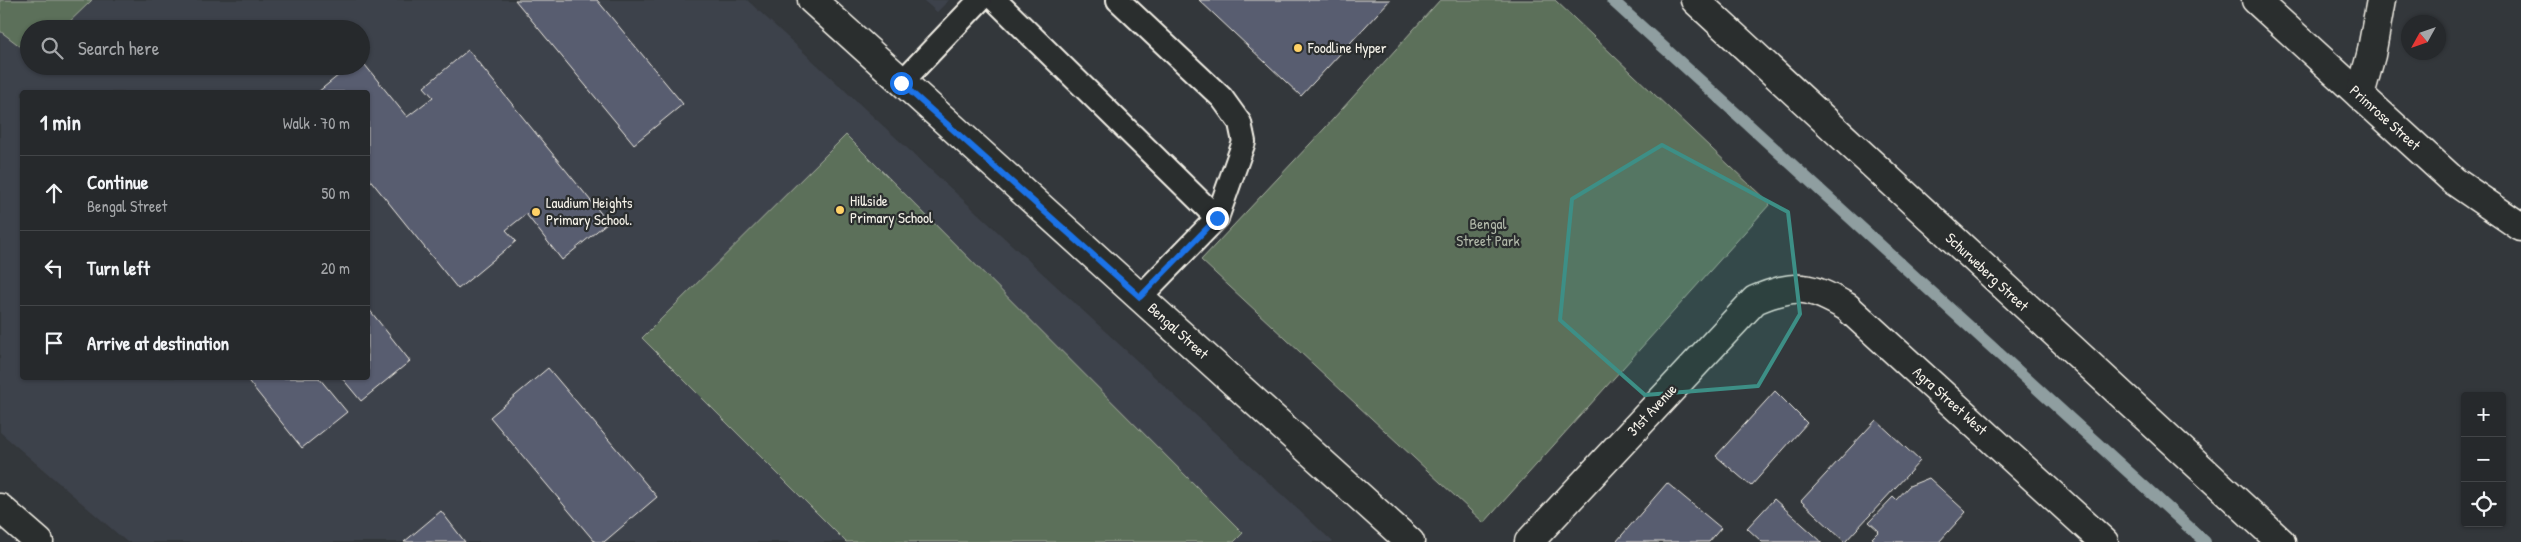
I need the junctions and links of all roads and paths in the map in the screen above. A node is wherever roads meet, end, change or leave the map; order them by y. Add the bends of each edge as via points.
1 (812, 0) edge
2 (980, 0) edge
3 (995, 0) edge
4 (1118, 0) edge
5 (1695, 0) edge
6 (2256, 0) edge
7 (2381, 0) edge
8 (901, 83) junction
9 (2360, 95) junction
10 (1217, 218) junction
11 (2521, 227) edge
12 (1783, 288) joint
13 (1140, 297) junction
14 (0, 508) edge
15 (39, 542) edge
16 (1410, 542) edge
17 (1529, 542) edge
18 (2104, 542) edge
19 (2281, 542) edge

1 - 8 street, Bengal Street
2 - 8 lane
3 - 10 lane
4 - 10 lane via 1222,98 1240,123 1244,142
5 - 19 street, Schurweberg Street
6 - 9 street, Primrose Street
7 - 9 street
8 - 13 street, Bengal Street
9 - 11 street, Primrose Street via 2454,181
10 - 13 lane
12 - 17 street, 31st Avenue via 1756,300
12 - 18 street, Agra Street West via 1819,291 1847,307
13 - 16 street, Bengal Street
14 - 15 street

